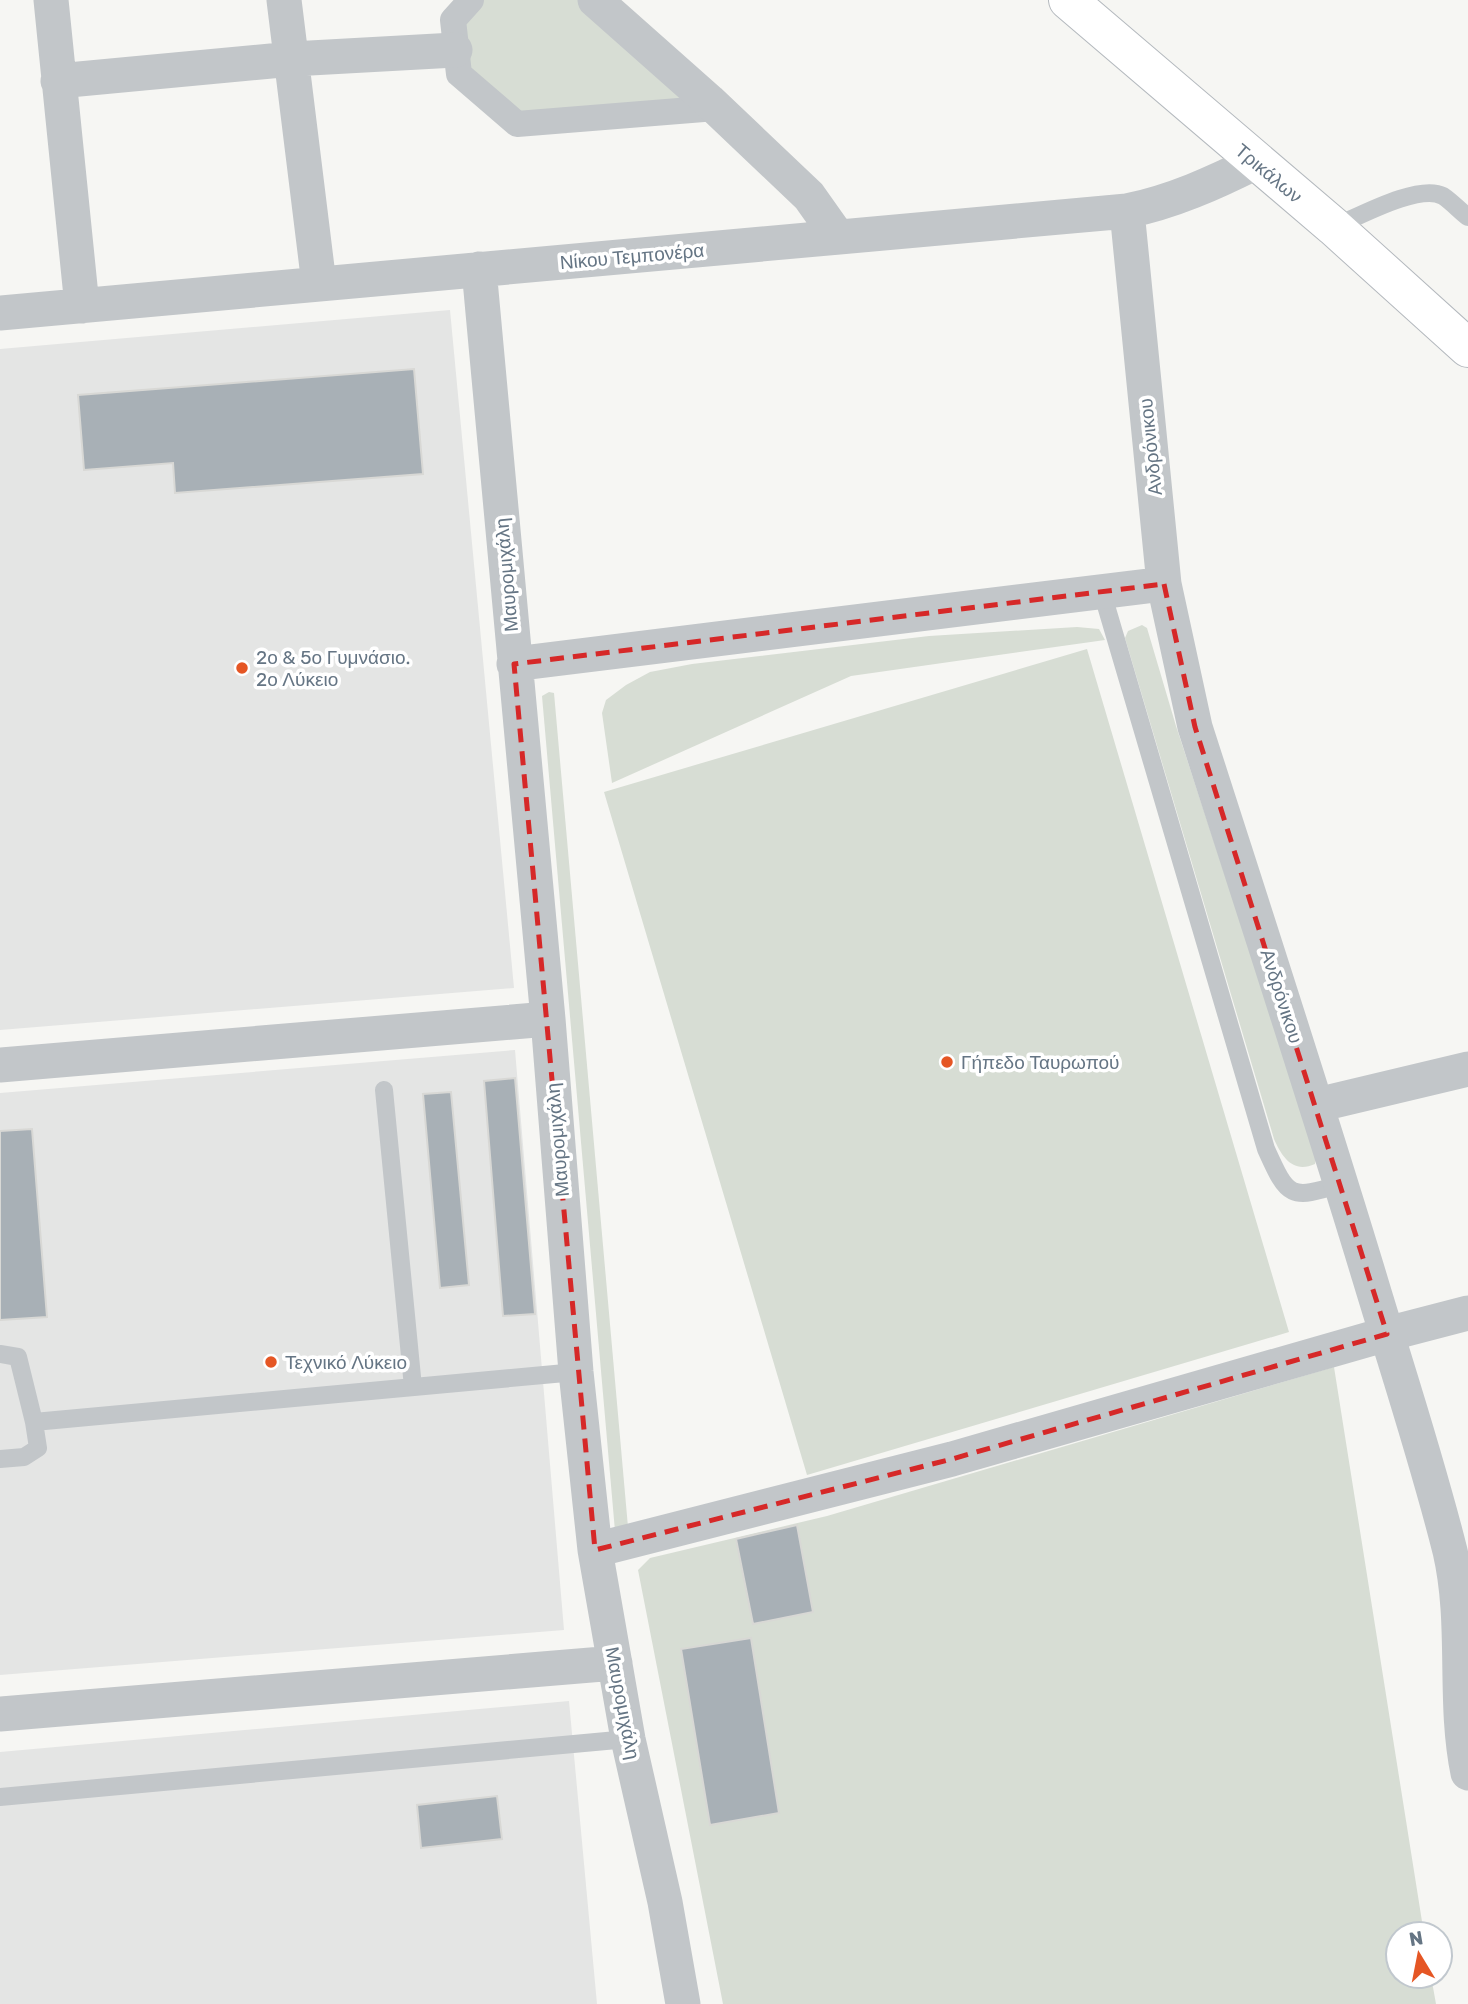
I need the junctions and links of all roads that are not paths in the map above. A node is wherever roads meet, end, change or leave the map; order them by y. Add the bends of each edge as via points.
1 (51, 0) edge
2 (284, 0) edge
3 (471, 0) edge
4 (1068, 0) edge
5 (600, 2) edge
6 (455, 50) junction
7 (292, 59) junction
8 (58, 81) junction
9 (716, 108) junction
10 (1256, 162) junction
11 (1127, 211) junction
12 (1468, 218) edge
13 (1334, 227) junction
14 (838, 237) junction
15 (479, 270) junction
16 (319, 284) junction
17 (82, 306) junction
18 (0, 313) edge
19 (1467, 344) edge
20 (1164, 584) junction
21 (1102, 592) junction
22 (514, 664) junction
23 (548, 1019) junction
24 (0, 1065) edge
25 (1468, 1069) edge
26 (384, 1090) dead end
27 (1317, 1105) junction
28 (1341, 1184) junction
29 (1468, 1313) edge
30 (1387, 1334) junction
31 (0, 1354) edge
32 (576, 1372) junction
33 (413, 1387) junction
34 (34, 1422) junction
35 (0, 1459) edge
36 (1455, 1523) edge
37 (595, 1550) junction
38 (615, 1663) junction
39 (0, 1714) edge
40 (628, 1739) junction
41 (1466, 1751) edge
42 (0, 1797) edge
43 (683, 2004) edge

1 - 8 street
2 - 7 street
3 - 6 street via 453,20
4 - 10 main road, Τρικάλων
5 - 9 street
6 - 7 street
6 - 9 street via 459,74 517,124
7 - 8 street
7 - 16 street
8 - 17 street
9 - 14 street via 816,204
10 - 11 street, Νίκου Τεμπονέρα via 1181,196
10 - 13 main road, Τρικάλων
11 - 14 street, Νίκου Τεμπονέρα
11 - 20 street, Ανδρόνικου
12 - 13 lane via 1441,195 1428,193 1412,195
13 - 19 main road, Τρικάλων
14 - 15 street, Νίκου Τεμπονέρα
15 - 16 street, Νίκου Τεμπονέρα
15 - 22 street, Μαυρομιχάλη
16 - 17 street, Νίκου Τεμπονέρα
17 - 18 street, Νίκου Τεμπονέρα
20 - 21 street
20 - 27 street, Ανδρόνικου via 1195,727
21 - 22 street
21 - 28 lane via 1266,1149 1278,1177 1292,1192 1307,1194
22 - 23 street, Μαυρομιχάλη
23 - 24 street
23 - 32 street, Μαυρομιχάλη
25 - 27 street
26 - 33 lane
27 - 28 street, Ανδρόνικου
28 - 30 street, Ανδρόνικου
29 - 30 street
30 - 36 street, Ανδρόνικου
30 - 37 street via 952,1459
31 - 34 lane via 18,1357
32 - 33 lane
32 - 37 street, Μαυρομιχάλη
33 - 34 lane
34 - 35 lane via 38,1448 24,1457
36 - 41 street, Ανδρόνικου via 1450,1554 1459,1612
37 - 38 street, Μαυρομιχάλη
38 - 39 street
38 - 40 street, Μαυρομιχάλη
40 - 42 lane
40 - 43 street, Μαυρομιχάλη

